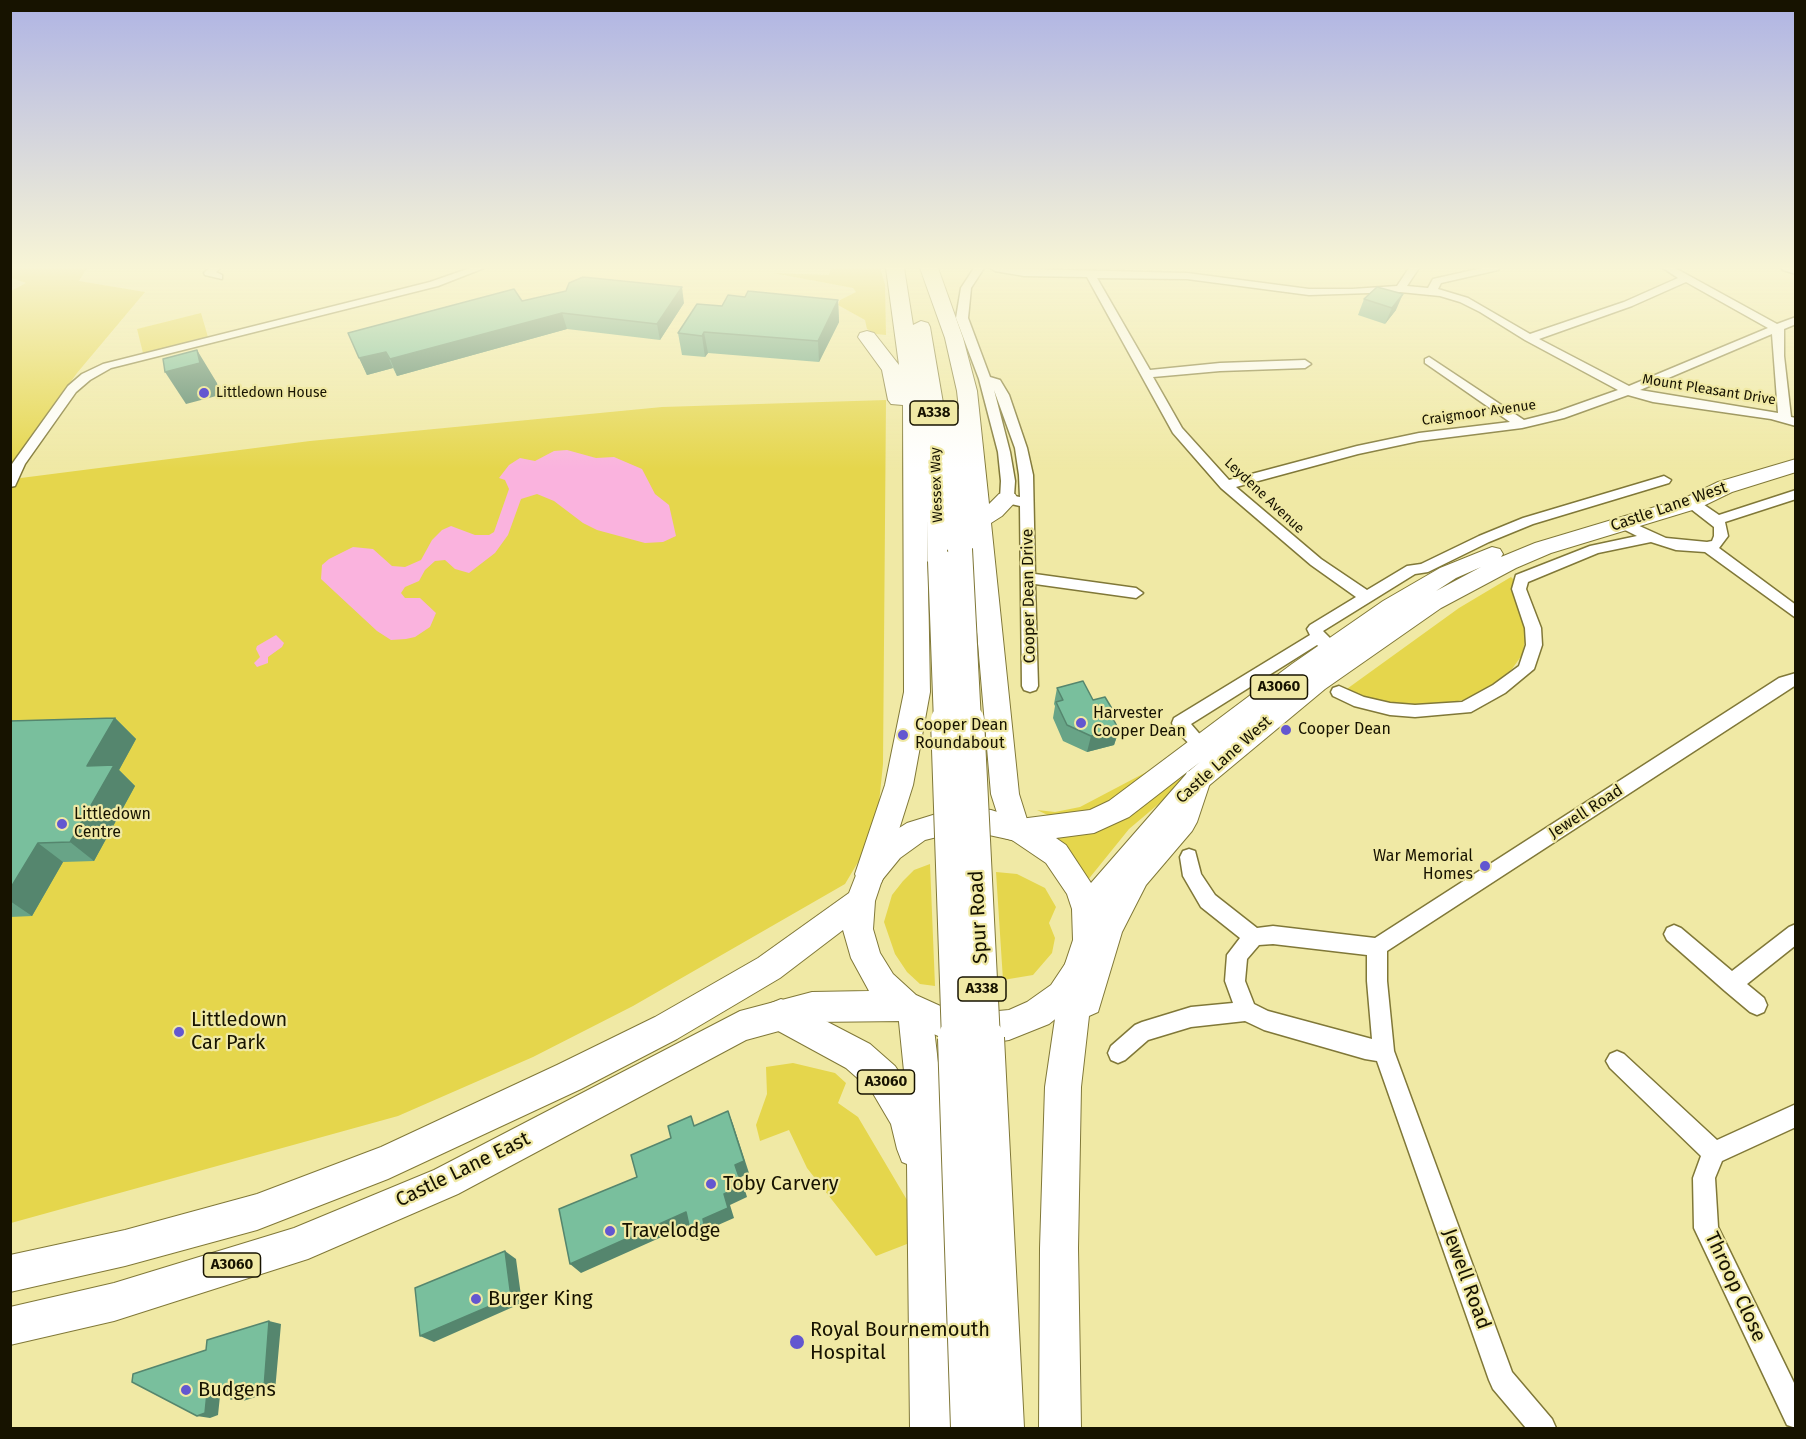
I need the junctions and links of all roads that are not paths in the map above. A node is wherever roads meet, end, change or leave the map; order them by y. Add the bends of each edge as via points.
1 (230, 335) edge
2 (905, 335) edge
3 (922, 335) edge
4 (939, 335) edge
5 (953, 335) edge
6 (968, 335) edge
7 (1124, 335) edge
8 (1524, 335) edge
9 (1537, 335) edge
10 (1763, 335) edge
11 (1778, 335) edge
12 (867, 337) dead end
13 (1529, 338) junction
14 (1429, 361) dead end
15 (1305, 364) dead end
16 (1146, 374) junction
17 (985, 379) junction
18 (1628, 391) junction
19 (1790, 420) edge
20 (1522, 424) junction
21 (1796, 465) edge
22 (13, 477) edge
23 (1664, 480) dead end
24 (1226, 485) junction
25 (1796, 495) edge
26 (1018, 502) junction
27 (1692, 503) junction
28 (980, 519) junction
29 (1717, 520) junction
30 (1624, 524) junction
31 (1653, 537) junction
32 (1708, 547) junction
33 (1543, 548) junction
34 (939, 556) junction
35 (1514, 571) junction
36 (1028, 578) junction
37 (1432, 583) junction
38 (1136, 593) dead end
39 (1365, 596) junction
40 (1796, 613) edge
41 (1325, 643) junction
42 (1796, 679) edge
43 (1030, 686) dead end
44 (1339, 692) dead end
45 (1202, 746) junction
46 (1197, 780) junction
47 (1017, 830) junction
48 (1189, 857) dead end
49 (865, 887) junction
50 (1087, 909) junction
51 (1796, 933) edge
52 (1674, 934) dead end
53 (1254, 937) junction
54 (1377, 947) junction
55 (1078, 971) junction
56 (1732, 984) junction
57 (1757, 1005) dead end
58 (910, 1009) junction
59 (1248, 1011) junction
60 (781, 1015) junction
61 (1384, 1051) junction
62 (1119, 1053) dead end
63 (1617, 1061) dead end
64 (1066, 1068) junction
65 (1796, 1115) edge
66 (1714, 1153) junction
67 (926, 1200) junction
68 (10, 1274) edge
69 (10, 1326) edge
70 (1796, 1416) edge
71 (931, 1428) edge
72 (970, 1428) edge
73 (1005, 1428) edge
74 (1060, 1428) edge
75 (1543, 1428) edge

1 - 22 street via 107,366 86,377 72,389
2 - 34 highway via 915,422
3 - 34 highway, Wessex Way / A338 via 934,411
4 - 34 highway, Wessex Way / A338 via 954,448
5 - 28 highway via 967,391
6 - 17 street, Cooper Dean Drive
7 - 16 street, Leydene Avenue
8 - 13 street, Mount Pleasant Drive
9 - 13 street
10 - 18 street, Craigmoor Avenue
11 - 19 street
12 - 34 highway via 892,369 912,490
13 - 18 street, Mount Pleasant Drive
14 - 20 street
15 - 16 street via 1220,366
16 - 24 street, Leydene Avenue via 1177,429
17 - 26 street, Cooper Dean Drive via 1008,481
17 - 26 street, Cooper Dean Drive via 996,382 1012,420 1026,475
18 - 19 street, Mount Pleasant Drive
18 - 20 street, Craigmoor Avenue via 1560,416
20 - 24 street, Craigmoor Avenue via 1419,437
21 - 27 main road, Castle Lane West / A3060
23 - 37 street, Castle Lane West via 1484,538
24 - 39 street, Leydene Avenue via 1316,562
25 - 29 street, Castle Lane West
26 - 28 highway
26 - 36 street, Cooper Dean Drive
27 - 29 street
27 - 30 main road, Castle Lane West / A3060
28 - 47 highway via 1003,776
29 - 32 street via 1720,541
30 - 31 street
30 - 33 main road, Castle Lane West / A3060
31 - 32 street via 1676,545
31 - 35 street, Castle Lane West
32 - 40 street
33 - 35 main road, Castle Lane West / A3060
33 - 37 main road, Castle Lane West / A3060 via 1502,550
34 - 49 highway via 899,786
34 - 72 highway, Spur Road / A338, bridge
34 - 73 highway, Spur Road / A338, bridge
35 - 37 main road, Castle Lane West / A3060
35 - 44 street via 1533,628 1533,645 1526,669 1499,689 1465,708 1415,711 1360,702
36 - 38 street
36 - 43 street, Cooper Dean Drive
37 - 39 street, Castle Lane West via 1412,569
37 - 41 main road, Castle Lane West / A3060
37 - 46 main road, Castle Lane West / A3060
39 - 41 street, Castle Lane West via 1315,629
41 - 45 main road, Castle Lane West / A3060
41 - 45 street, Castle Lane West via 1180,723
42 - 54 street, Jewell Road via 1785,682
45 - 47 main road, Castle Lane West / A3060 via 1119,809 1094,821
46 - 50 main road, Castle Lane West / A3060
46 - 64 highway via 1182,822 1135,876 1107,930
47 - 49 main road via 975,820 917,831 890,849
47 - 50 main road via 1056,854 1070,871
48 - 53 street via 1192,876 1208,901
49 - 58 main road via 858,929 866,958 882,984
49 - 68 main road via 769,968 666,1028 388,1162 256,1212
50 - 55 main road via 1088,940
51 - 56 street
52 - 56 street
53 - 54 street via 1273,935
53 - 59 street via 1237,955 1234,981
54 - 61 street, Jewell Road
55 - 58 main road via 1062,995 1038,1013 1009,1025 977,1029 945,1024
55 - 64 highway
56 - 57 street
58 - 60 main road, Castle Lane East / A3060 via 812,1007
58 - 67 highway via 922,1071
59 - 61 street via 1276,1024
59 - 62 street via 1191,1017 1142,1032
60 - 67 highway, A3060 via 858,1056 883,1078 908,1119
60 - 69 main road, Castle Lane East / A3060 via 740,1026 446,1182 295,1246 114,1302
61 - 75 street, Jewell Road via 1502,1380
63 - 66 street
64 - 74 highway via 1059,1248
65 - 66 street
66 - 70 street, Throop Close via 1704,1178 1706,1228
67 - 71 highway

